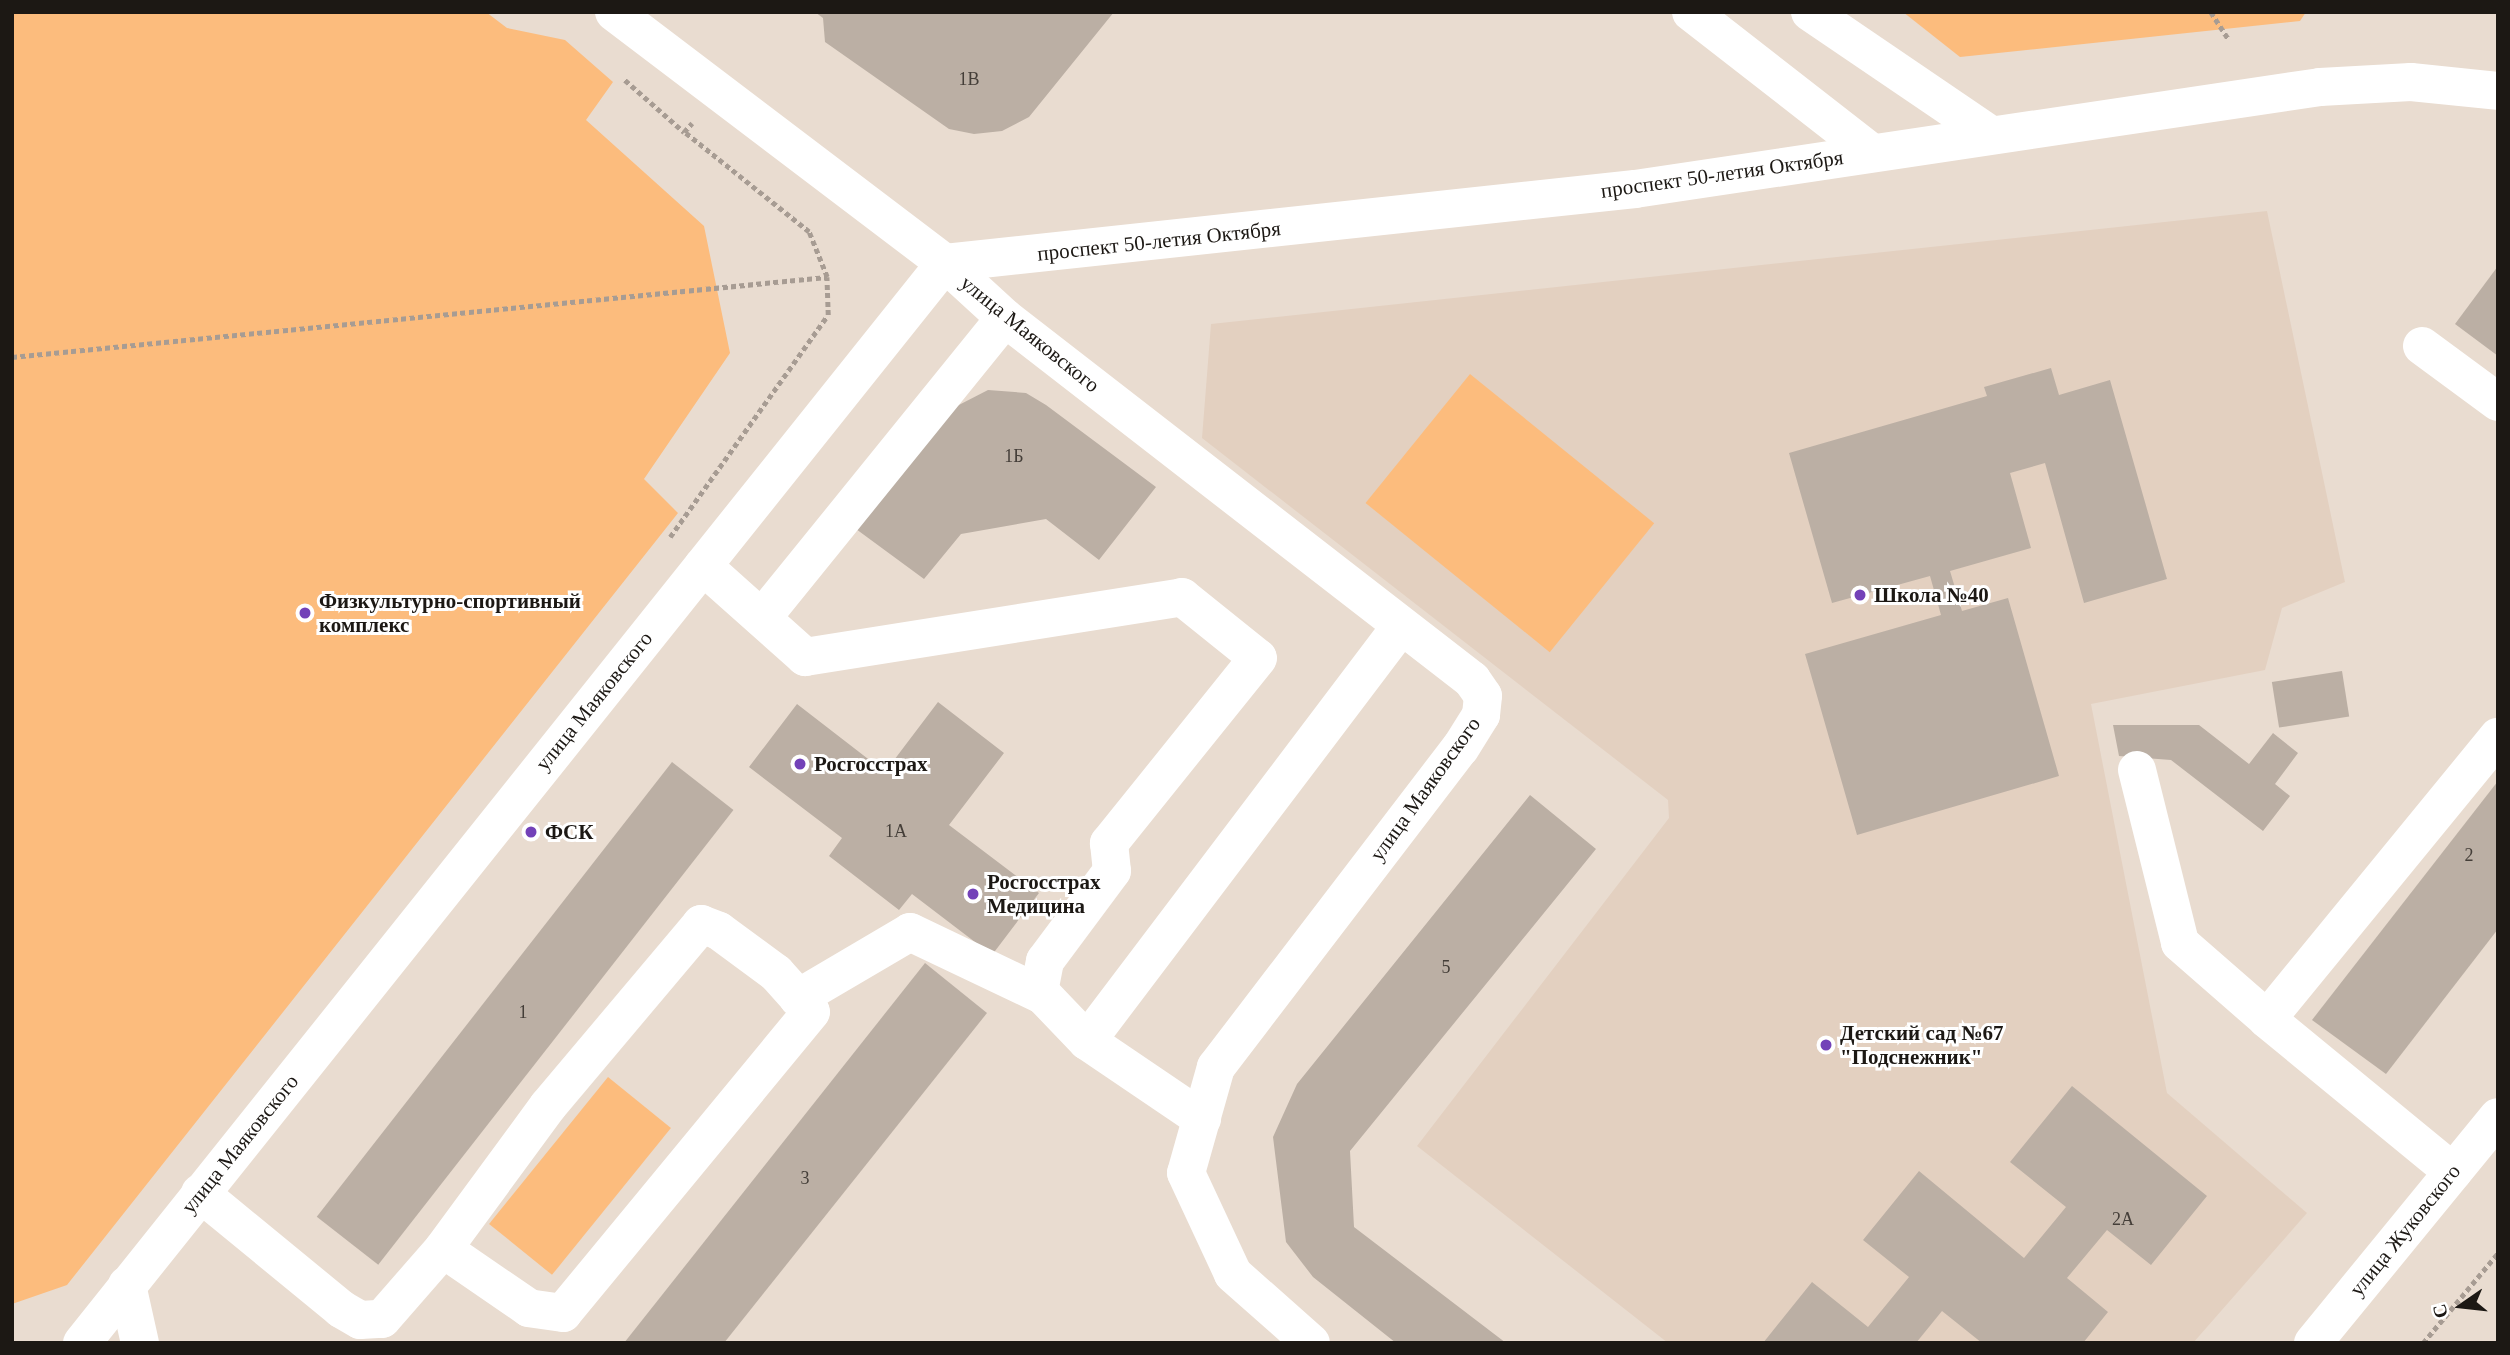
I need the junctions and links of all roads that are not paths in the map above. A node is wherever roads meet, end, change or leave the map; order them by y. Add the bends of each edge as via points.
1 (614, 12) edge
2 (1691, 12) edge
3 (1811, 12) edge
4 (2498, 91) edge
5 (1988, 133) junction
6 (1872, 153) junction
7 (945, 263) junction
8 (1005, 317) junction
9 (2422, 346) dead end
10 (2498, 401) edge
11 (703, 566) junction
12 (762, 618) junction
13 (1401, 626) junction
14 (2498, 737) edge
15 (2137, 770) dead end
16 (1044, 996) junction
17 (798, 998) junction
18 (2267, 1019) junction
19 (1087, 1041) junction
20 (2498, 1117) edge
21 (1202, 1119) junction
22 (2453, 1172) junction
23 (200, 1193) junction
24 (443, 1249) junction
25 (127, 1285) junction
26 (82, 1343) edge
27 (140, 1343) edge
28 (1311, 1343) edge
29 (2313, 1343) edge

1 - 7 street
2 - 6 street
3 - 5 street
4 - 5 street, проспект 50-летия Октября via 2411,82 2320,88
5 - 6 street, проспект 50-летия Октября
6 - 7 street, проспект 50-летия Октября via 1635,189
7 - 8 street, улица Маяковского
7 - 11 street, улица Маяковского
8 - 12 street
8 - 13 street, улица Маяковского
9 - 10 street
11 - 12 street
11 - 23 street, улица Маяковского
12 - 16 street via 805,657 1182,597 1258,658 1109,843 1112,871 1045,961 1039,991
13 - 19 street
13 - 21 street, улица Маяковского via 1472,680 1483,696 1481,715 1216,1067
14 - 18 street
15 - 18 street via 2180,943
16 - 17 street via 910,932
16 - 19 street
17 - 24 street via 767,966 719,931 701,924 548,1106
17 - 24 street via 811,1012 563,1313 529,1308
18 - 22 street
19 - 21 street
20 - 22 street, улица Жуковского
21 - 28 street, улица Маяковского via 1186,1173 1233,1274
22 - 29 street, улица Жуковского
23 - 24 street via 360,1320 382,1319
23 - 25 street, улица Маяковского
25 - 26 street, улица Маяковского
25 - 27 street

